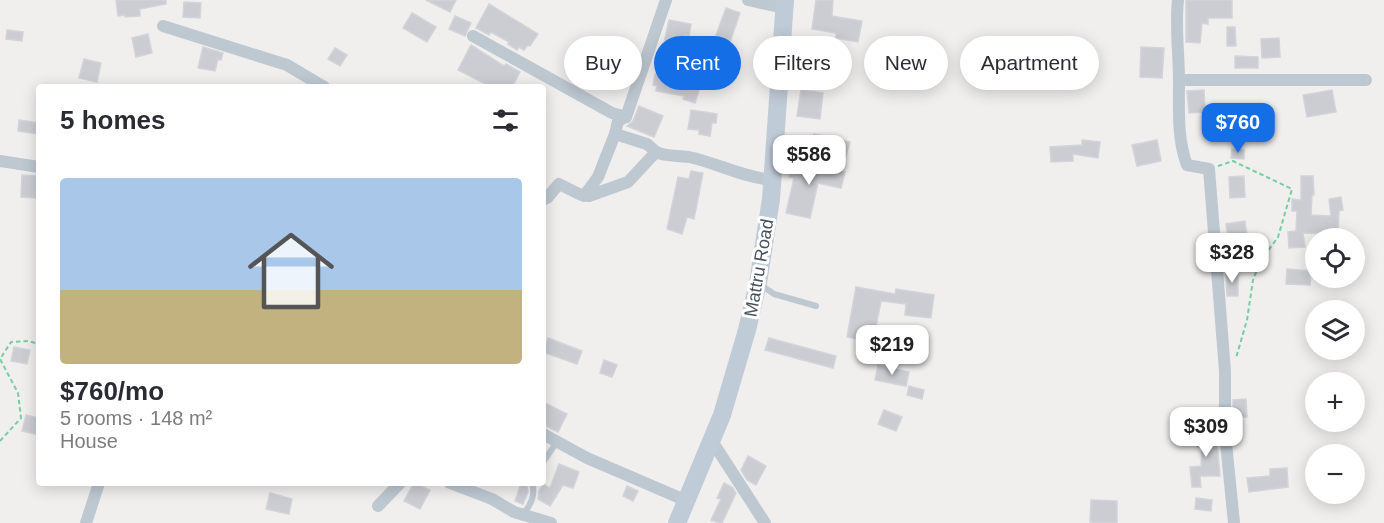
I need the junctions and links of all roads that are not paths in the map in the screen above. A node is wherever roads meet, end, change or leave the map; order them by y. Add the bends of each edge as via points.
1 (666, 0) edge
2 (748, 0) edge
3 (1178, 0) edge
4 (784, 4) edge
5 (163, 26) dead end
6 (473, 36) dead end
7 (1179, 80) junction
8 (1366, 80) dead end
9 (319, 84) edge
10 (626, 117) junction
11 (615, 134) junction
12 (656, 152) junction
13 (0, 161) edge
14 (36, 166) edge
15 (772, 180) junction
16 (584, 195) junction
17 (546, 198) edge
18 (759, 283) junction
19 (816, 306) dead end
20 (546, 436) edge
21 (557, 441) junction
22 (712, 441) junction
23 (546, 458) edge
24 (98, 486) edge
25 (397, 486) edge
26 (458, 486) edge
27 (533, 486) edge
28 (687, 501) junction
29 (378, 506) dead end
30 (523, 514) junction
31 (86, 523) edge
32 (551, 523) edge
33 (677, 523) edge
34 (765, 523) edge
35 (1234, 523) edge

1 - 10 street
2 - 4 street
3 - 7 street
4 - 15 main road, Mattru Road
5 - 9 street via 287,65
6 - 10 street via 612,114
7 - 8 street
7 - 35 street via 1180,134 1187,165 1209,169
10 - 11 street via 618,121
11 - 12 street via 647,144
11 - 16 street via 598,177
12 - 15 street
12 - 16 street via 628,182
13 - 14 street
15 - 18 main road, Mattru Road
16 - 17 street via 559,184
18 - 19 lane via 774,294
18 - 22 main road, Mattru Road
20 - 21 street
21 - 23 lane
21 - 28 street
22 - 28 main road, Mattru Road
22 - 34 street
24 - 31 street
25 - 29 street
26 - 30 street
27 - 30 lane via 532,498
28 - 33 main road, Mattru Road
30 - 32 street

